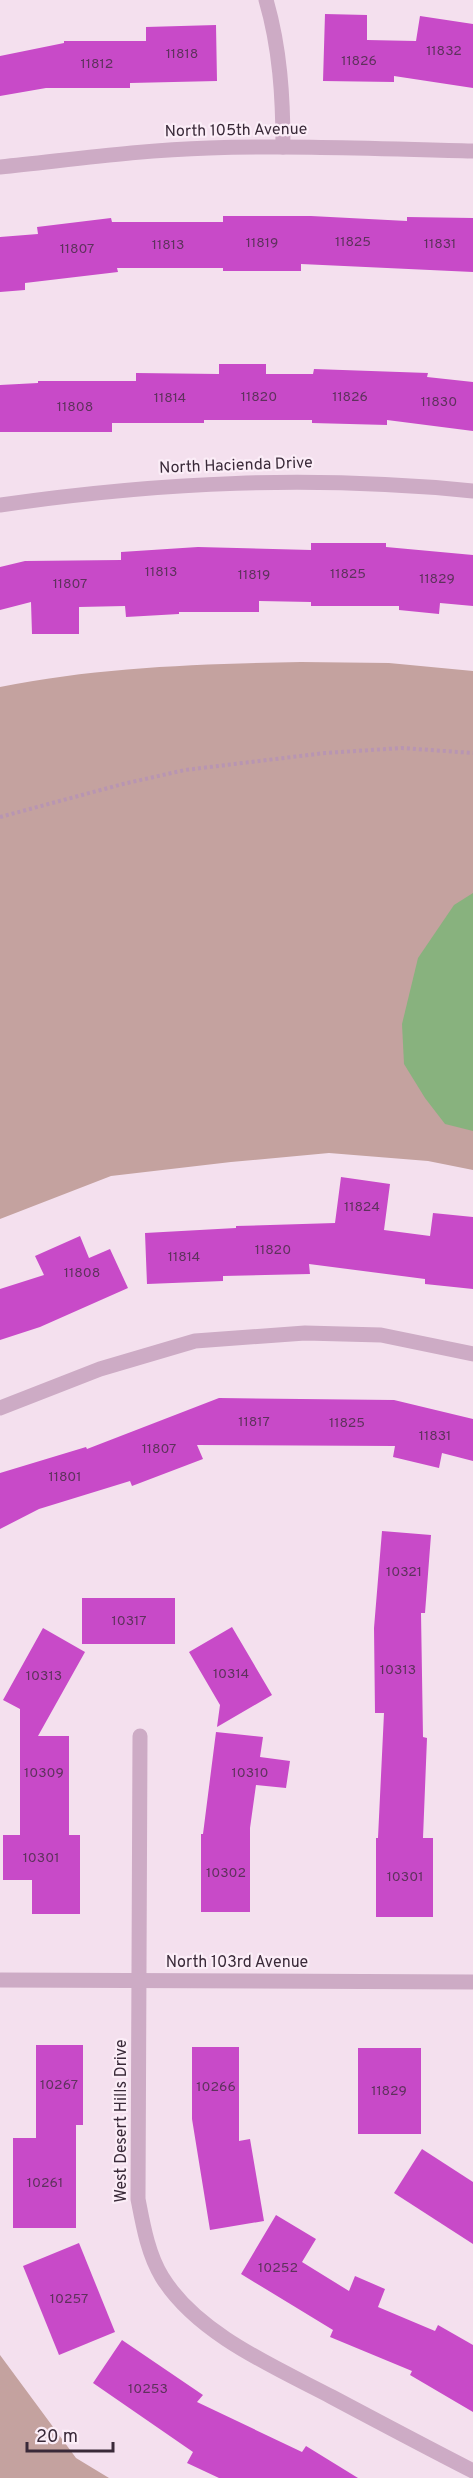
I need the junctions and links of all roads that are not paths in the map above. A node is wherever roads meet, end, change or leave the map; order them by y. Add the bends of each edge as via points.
1 (266, 0) edge
2 (283, 147) junction
3 (473, 151) edge
4 (0, 168) edge
5 (473, 492) edge
6 (0, 505) edge
7 (473, 1354) edge
8 (0, 1408) edge
9 (141, 1736) dead end
10 (0, 1980) edge
11 (139, 1980) junction
12 (473, 1982) edge
13 (473, 2471) edge

1 - 2 street via 277,43
2 - 3 street, North 105th Avenue
2 - 4 street, North 105th Avenue via 124,153
5 - 6 street, North Hacienda Drive via 274,481 138,488
7 - 8 street via 381,1335 305,1333 195,1341 100,1369
9 - 11 street, West Desert Hills Drive
10 - 11 street, North 103rd Avenue
11 - 12 street, North 103rd Avenue
11 - 13 street, West Desert Hills Drive via 138,2199 146,2240 162,2277 186,2307 257,2358

